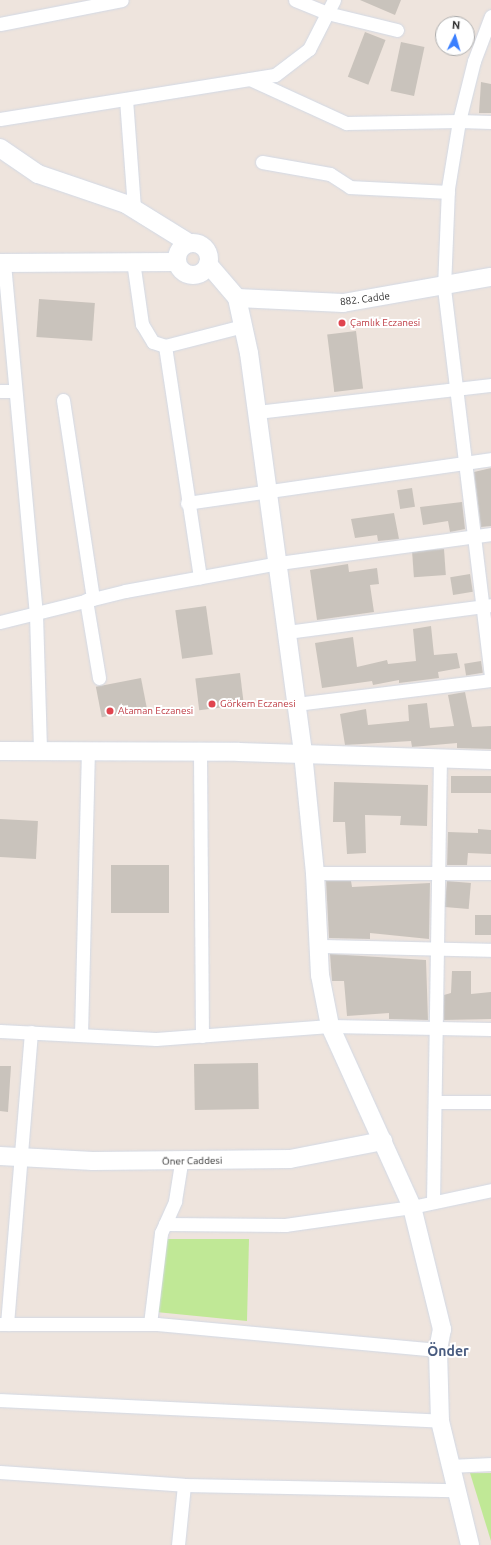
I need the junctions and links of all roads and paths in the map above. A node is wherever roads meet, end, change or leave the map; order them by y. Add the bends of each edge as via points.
1 (122, 0) edge
2 (295, 0) edge
3 (334, 0) edge
4 (327, 13) junction
5 (491, 16) edge
6 (0, 24) edge
7 (398, 30) dead end
8 (250, 79) junction
9 (126, 100) junction
10 (0, 119) edge
11 (459, 122) junction
12 (491, 122) edge
13 (0, 148) edge
14 (262, 162) dead end
15 (448, 192) junction
16 (134, 208) junction
17 (189, 242) junction
18 (133, 261) junction
19 (177, 262) junction
20 (2, 263) edge
21 (208, 264) junction
22 (491, 277) edge
23 (444, 288) junction
24 (237, 298) junction
25 (243, 326) junction
26 (165, 346) junction
27 (491, 386) edge
28 (0, 391) edge
29 (15, 391) junction
30 (456, 391) junction
31 (64, 400) dead end
32 (257, 412) junction
33 (491, 459) edge
34 (464, 462) junction
35 (268, 490) junction
36 (187, 503) junction
37 (491, 534) edge
38 (472, 538) junction
39 (279, 563) junction
40 (200, 578) junction
41 (90, 600) junction
42 (486, 605) edge
43 (36, 614) junction
44 (0, 622) edge
45 (288, 632) junction
46 (491, 675) edge
47 (98, 678) dead end
48 (491, 680) edge
49 (296, 704) junction
50 (0, 751) edge
51 (40, 751) junction
52 (88, 752) junction
53 (200, 752) junction
54 (303, 753) junction
55 (440, 758) junction
56 (491, 760) edge
57 (438, 872) junction
58 (316, 873) junction
59 (491, 873) edge
60 (319, 946) junction
61 (437, 950) junction
62 (491, 950) edge
63 (330, 1026) junction
64 (436, 1029) junction
65 (491, 1029) edge
66 (0, 1030) edge
67 (31, 1032) junction
68 (81, 1035) junction
69 (202, 1036) junction
70 (435, 1102) junction
71 (491, 1102) edge
72 (383, 1141) junction
73 (0, 1156) edge
74 (21, 1157) junction
75 (181, 1162) junction
76 (490, 1193) edge
77 (434, 1202) junction
78 (412, 1207) junction
79 (165, 1224) junction
80 (4, 1324) edge
81 (150, 1324) junction
82 (438, 1350) junction
83 (0, 1400) edge
84 (440, 1421) junction
85 (491, 1464) edge
86 (450, 1466) junction
87 (0, 1472) edge
88 (184, 1485) junction
89 (455, 1490) junction
90 (178, 1545) edge
91 (470, 1545) edge

1 - 6 street
2 - 4 street
3 - 4 street
4 - 7 street
4 - 8 street via 309,49 275,75
5 - 11 street via 474,61
8 - 9 street
8 - 11 street via 346,123
9 - 10 street
9 - 16 street
11 - 12 street
11 - 15 street
13 - 16 street via 38,174
14 - 15 street via 330,174 350,187
15 - 23 street
16 - 17 street
17 - 19 street via 177,253
17 - 21 street via 205,248
18 - 19 street
18 - 20 street
18 - 26 street via 143,328 153,342
19 - 21 street via 180,268 192,275 205,270
20 - 29 street
21 - 24 street
22 - 23 street, 882. Cadde
23 - 24 street, 882. Cadde via 343,303
23 - 30 street
24 - 25 street
25 - 26 street
25 - 32 street
26 - 36 street
27 - 30 street
28 - 29 street
29 - 43 street
30 - 32 street
30 - 34 street
31 - 41 street
32 - 35 street
33 - 34 street
34 - 35 street
34 - 38 street
35 - 36 street
35 - 39 street
36 - 40 street
37 - 38 street
38 - 39 street
38 - 42 street
39 - 40 street
39 - 45 street
40 - 41 street
41 - 43 street
41 - 47 street
42 - 45 street
42 - 46 street
43 - 44 street
43 - 51 street
45 - 49 street
48 - 49 street
49 - 54 street
50 - 51 street
51 - 52 street
52 - 53 street
52 - 68 street
53 - 54 street
53 - 69 street
54 - 55 street
54 - 58 street
55 - 56 street
55 - 57 street
57 - 58 street
57 - 59 street
57 - 61 street
58 - 60 street
60 - 61 street
60 - 63 street
61 - 62 street
61 - 64 street
63 - 64 street
63 - 69 street
63 - 72 street
64 - 65 street
64 - 70 street
66 - 67 street
67 - 68 street
67 - 74 street
68 - 69 street via 156,1039
70 - 71 street
70 - 77 street
72 - 75 street, Öner Caddesi via 290,1159
72 - 78 street
73 - 74 street, Öner Caddesi
74 - 75 street, Öner Caddesi
74 - 80 street
75 - 79 street via 175,1201
76 - 77 street
77 - 78 street
78 - 79 street via 285,1225
78 - 82 street via 442,1329
79 - 81 street via 161,1232
80 - 81 street
81 - 82 street
82 - 84 street
83 - 84 street
84 - 86 street
85 - 86 street
86 - 89 street
87 - 88 street
88 - 89 street
88 - 90 street
89 - 91 street

